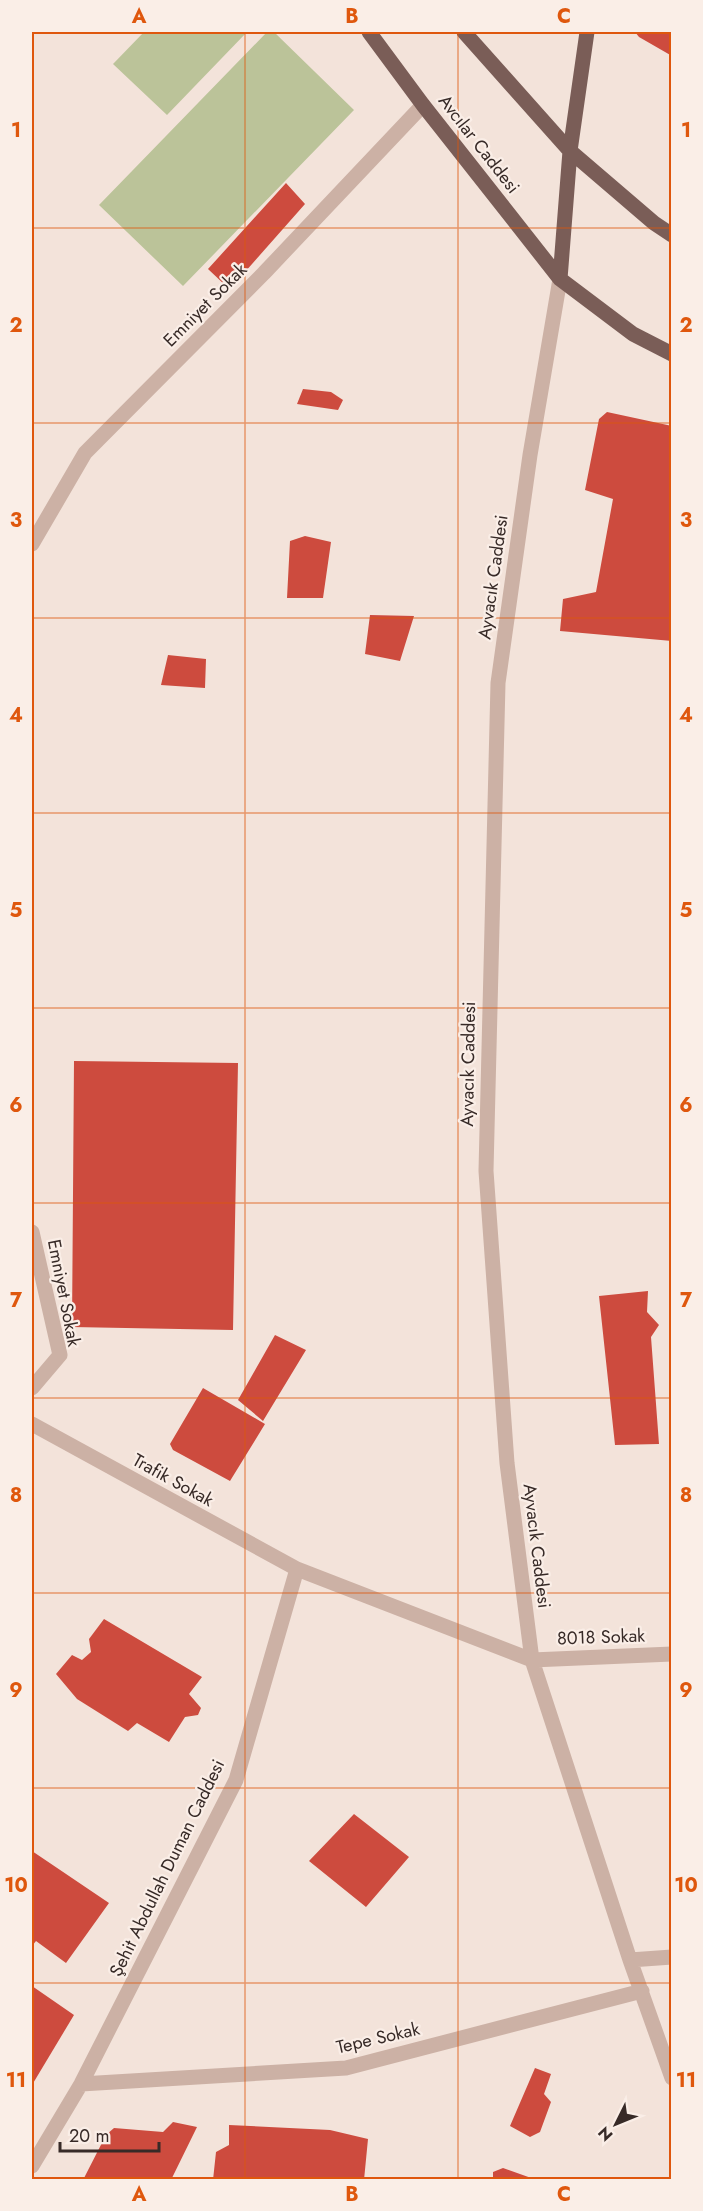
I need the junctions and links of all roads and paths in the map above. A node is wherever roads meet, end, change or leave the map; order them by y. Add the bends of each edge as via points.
1 (369, 32) edge
2 (464, 32) edge
3 (587, 32) edge
4 (423, 105) junction
5 (570, 152) junction
6 (672, 235) edge
7 (560, 279) junction
8 (672, 354) edge
9 (32, 544) edge
10 (32, 1232) edge
11 (32, 1388) edge
12 (32, 1424) edge
13 (297, 1569) junction
14 (672, 1654) edge
15 (532, 1660) junction
16 (672, 1957) edge
17 (630, 1960) junction
18 (642, 1990) junction
19 (672, 2079) edge
20 (81, 2084) junction
21 (32, 2166) edge

1 - 4 main road, Avcılar Caddesi
2 - 5 main road
3 - 5 main road, Ayvacık Caddesi
4 - 7 main road, Avcılar Caddesi
4 - 9 street, Emniyet Sokak via 85,453
5 - 6 main road
5 - 7 main road, Ayvacık Caddesi
7 - 8 main road, Avcılar Caddesi via 633,334
7 - 15 street, Ayvacık Caddesi via 498,683 490,947 486,1171 507,1463
10 - 11 street, Emniyet Sokak via 60,1355
12 - 13 street, Trafik Sokak
13 - 15 street, Trafik Sokak
13 - 20 street, Şehit Abdullah Duman Caddesi via 236,1780
14 - 15 street, 8018 Sokak
15 - 17 street, Ayvacık Caddesi
16 - 17 street
17 - 18 street, Ayvacık Caddesi
18 - 19 street, Ayvacık Caddesi
18 - 20 street, Tepe Sokak via 346,2068
20 - 21 street, Şehit Abdullah Duman Caddesi

